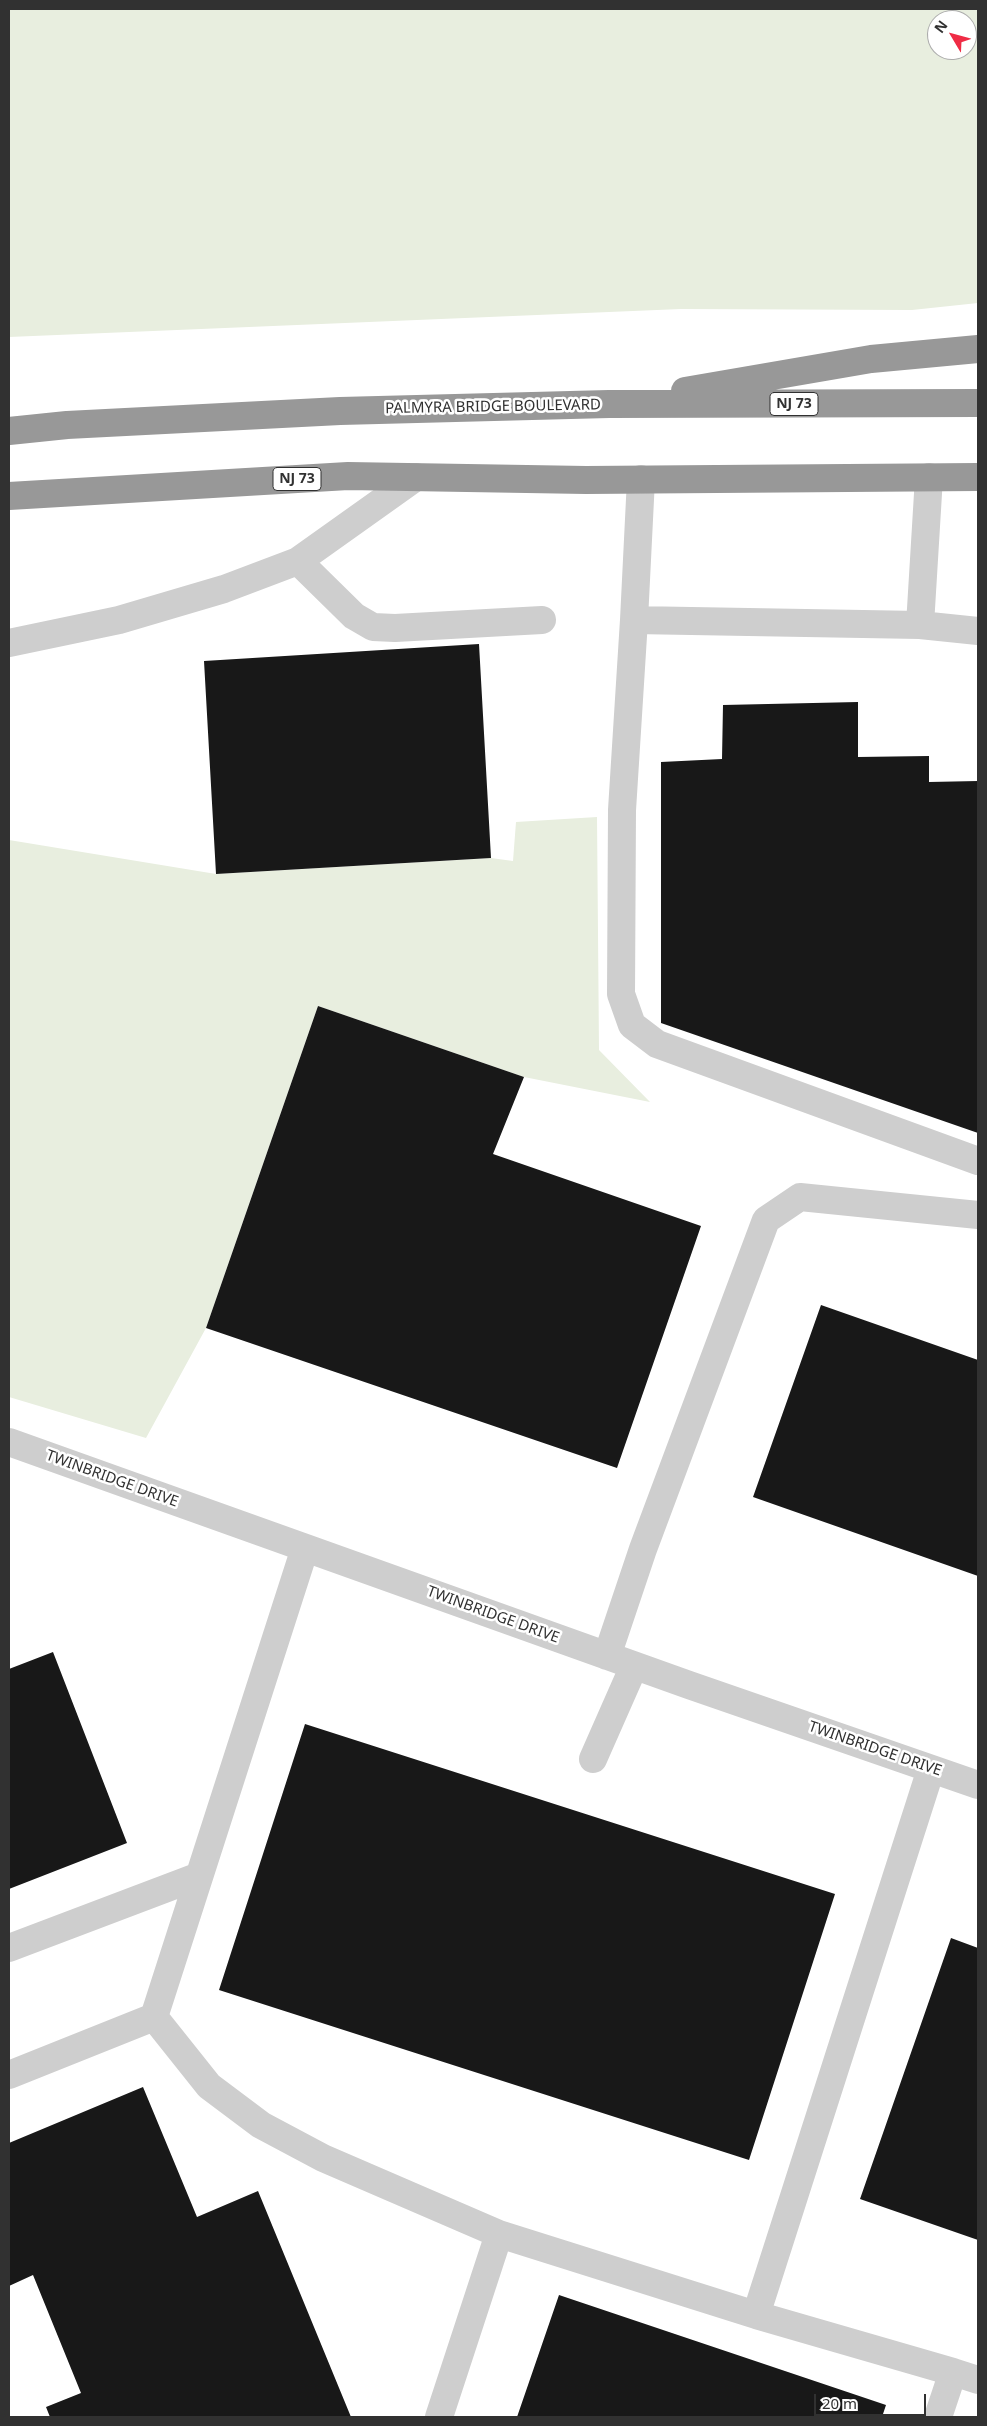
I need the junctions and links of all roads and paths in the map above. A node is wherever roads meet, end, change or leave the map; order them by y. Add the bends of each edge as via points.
1 (978, 349) edge
2 (978, 403) edge
3 (609, 404) junction
4 (9, 421) edge
5 (67, 425) junction
6 (9, 431) edge
7 (416, 477) junction
8 (928, 477) junction
9 (978, 477) edge
10 (641, 479) junction
11 (978, 493) edge
12 (9, 496) edge
13 (298, 561) junction
14 (542, 620) dead end
15 (634, 620) junction
16 (920, 625) junction
17 (978, 631) edge
18 (9, 643) edge
19 (978, 1161) edge
20 (978, 1215) edge
21 (9, 1442) edge
22 (305, 1548) junction
23 (607, 1656) junction
24 (634, 1666) junction
25 (593, 1759) dead end
26 (931, 1769) junction
27 (976, 1776) edge
28 (199, 1876) junction
29 (9, 1948) edge
30 (154, 2017) junction
31 (9, 2075) edge
32 (500, 2234) junction
33 (756, 2315) junction
34 (966, 2376) edge
35 (439, 2417) edge
36 (938, 2417) edge

1 - 3 highway via 870,359
2 - 3 highway, PALMYRA BRIDGE BOULEVARD / NJ 73
3 - 5 highway, PALMYRA BRIDGE BOULEVARD / NJ 73 via 340,411
4 - 5 highway
5 - 6 highway, PALMYRA BRIDGE BOULEVARD / NJ 73
7 - 10 highway, NJ 73
7 - 12 highway, NJ 73 via 348,476
7 - 13 street
8 - 9 highway, NJ 73
8 - 10 highway, NJ 73
8 - 11 highway
8 - 16 street
10 - 15 street
13 - 14 street via 354,616 373,627
13 - 18 street via 224,589 119,620
15 - 16 street
15 - 19 street via 622,820 621,994 632,1025 657,1044
16 - 17 street
20 - 23 street via 800,1197 766,1220 643,1548
21 - 22 street, TWINBRIDGE DRIVE
22 - 23 street, TWINBRIDGE DRIVE
22 - 28 street
23 - 24 street, TWINBRIDGE DRIVE
24 - 25 street
24 - 26 street, TWINBRIDGE DRIVE
26 - 27 street, TWINBRIDGE DRIVE
26 - 33 street
28 - 29 street
28 - 30 street
30 - 31 street
30 - 32 street via 209,2086 260,2125 323,2158
32 - 33 street
32 - 35 street
33 - 34 street
34 - 36 street

